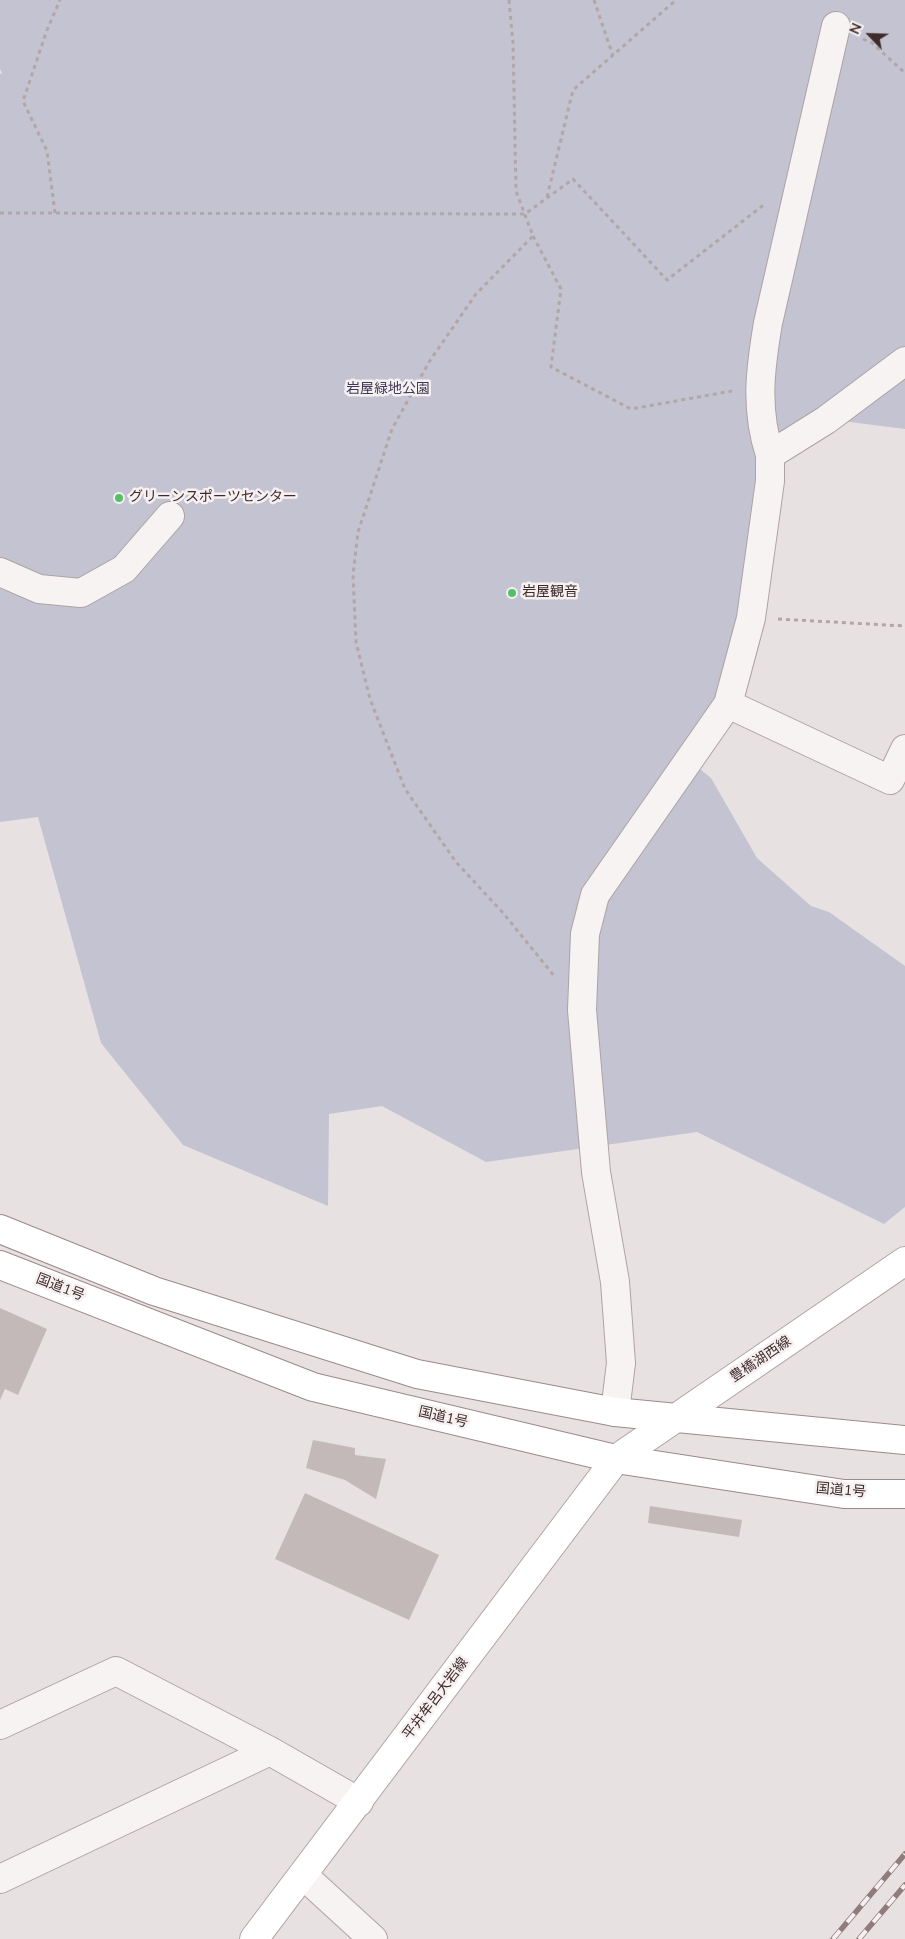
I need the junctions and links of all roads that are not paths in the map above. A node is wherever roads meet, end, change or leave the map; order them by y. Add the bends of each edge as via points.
1 (836, 26) road end
2 (905, 361) edge
3 (770, 455) junction
4 (170, 516) dead end
5 (0, 572) edge
6 (728, 704) junction
7 (905, 749) edge
8 (0, 1229) edge
9 (905, 1261) edge
10 (0, 1265) edge
11 (615, 1412) junction
12 (678, 1417) junction
13 (905, 1440) edge
14 (616, 1459) junction
15 (905, 1494) edge
16 (0, 1724) edge
17 (270, 1751) junction
18 (359, 1802) junction
19 (303, 1875) junction
20 (0, 1879) edge
21 (254, 1939) edge
22 (373, 1939) edge

1 - 3 street via 762,359 762,430
2 - 3 street via 826,420
3 - 6 street via 770,481 751,618
4 - 5 street via 124,569 81,593 40,589
6 - 7 street via 890,780
6 - 11 street via 595,895 585,934 582,1010 596,1172 615,1282 621,1363
8 - 11 main road via 154,1290 417,1374
9 - 12 main road, 豊橋湖西線
10 - 14 main road, 国道1号 via 313,1387
11 - 12 main road
12 - 13 main road
12 - 14 main road, 豊橋湖西線
14 - 15 main road, 国道1号 via 844,1494
14 - 18 main road, 平井牟呂大岩線
16 - 17 street via 116,1671
17 - 18 street
17 - 20 street
18 - 19 main road, 平井牟呂大岩線
19 - 21 main road, 平井牟呂大岩線
19 - 22 street

